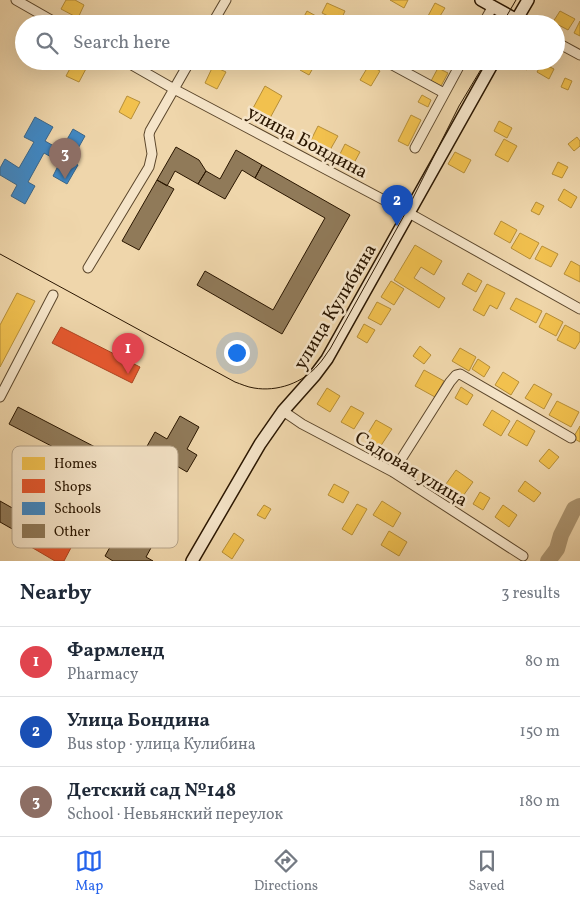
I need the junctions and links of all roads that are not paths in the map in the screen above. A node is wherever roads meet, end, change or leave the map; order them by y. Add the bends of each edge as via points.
1 (16, 0) edge
2 (226, 0) edge
3 (481, 0) edge
4 (528, 0) edge
5 (499, 5) edge
6 (42, 15) edge
7 (217, 15) edge
8 (491, 15) edge
9 (510, 15) edge
10 (521, 15) edge
11 (565, 47) edge
12 (580, 55) edge
13 (141, 70) edge
14 (185, 70) edge
15 (402, 70) edge
16 (457, 70) edge
17 (489, 70) edge
18 (174, 89) junction
19 (444, 93) junction
20 (416, 148) dead end
21 (408, 213) junction
22 (88, 268) dead end
23 (53, 296) dead end
24 (580, 309) edge
25 (0, 397) edge
26 (283, 411) junction
27 (571, 438) dead end
28 (393, 472) junction
29 (523, 556) dead end
30 (192, 561) edge

1 - 6 street
2 - 7 street
3 - 5 main road
4 - 10 main road
5 - 8 street
5 - 9 main road
11 - 12 street
13 - 18 street, улица Бондина
14 - 18 street
15 - 19 street
16 - 19 street
17 - 21 main road, улица Кулибина
18 - 21 street, улица Бондина
18 - 22 street via 150,131 152,154 149,167
19 - 20 street
21 - 24 street, улица Бондина
21 - 26 main road, улица Кулибина via 326,359
23 - 25 street
26 - 28 street, Садовая улица
26 - 30 main road, улица Кулибина via 260,444
27 - 28 street via 460,374 450,382
28 - 29 street, Садовая улица

